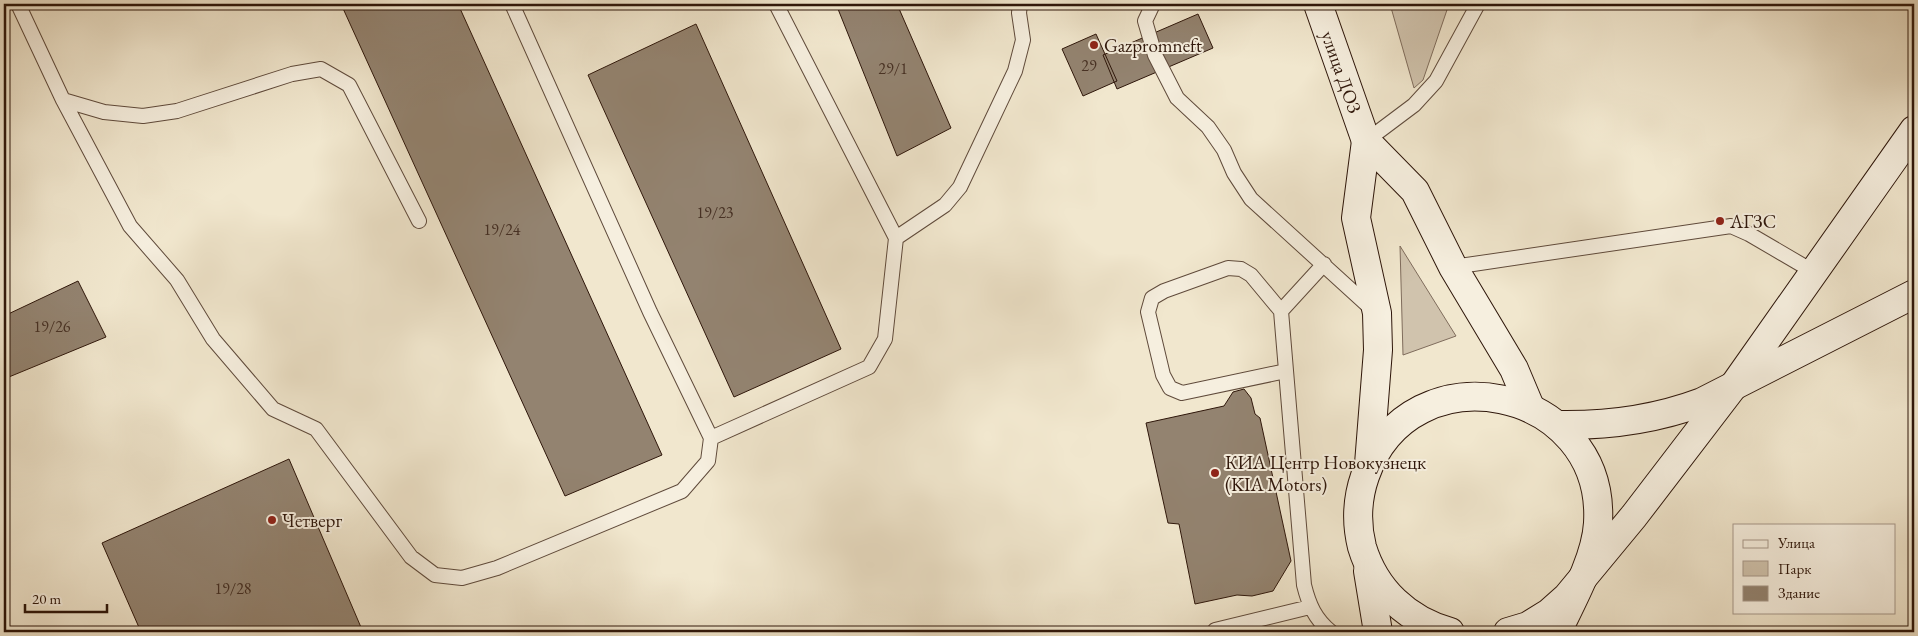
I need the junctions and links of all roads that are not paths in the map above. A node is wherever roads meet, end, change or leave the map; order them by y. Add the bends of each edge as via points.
1 (18, 4) edge
2 (512, 4) edge
3 (776, 4) edge
4 (1020, 4) edge
5 (1153, 4) edge
6 (1318, 4) edge
7 (1478, 4) edge
8 (64, 100) junction
9 (1914, 130) edge
10 (1366, 142) junction
11 (419, 220) dead end
12 (896, 238) junction
13 (1324, 264) junction
14 (1453, 267) junction
15 (1814, 272) junction
16 (1914, 294) edge
17 (1281, 311) junction
18 (1376, 313) junction
19 (1286, 371) junction
20 (1735, 384) junction
21 (1530, 407) junction
22 (1557, 425) junction
23 (711, 438) junction
24 (1369, 466) junction
25 (1366, 560) junction
26 (1582, 577) junction
27 (1310, 607) junction
28 (1215, 630) dead end
29 (1372, 630) edge
30 (1332, 632) edge
31 (1450, 632) edge
32 (1508, 632) edge
33 (1557, 632) edge

1 - 8 lane
2 - 23 lane via 650,312
3 - 12 lane
4 - 12 lane via 1023,40 1015,71 960,186 945,205
5 - 13 lane via 1145,21 1154,55 1177,98 1208,127 1252,198
6 - 10 main road, улица ДОЗ
7 - 10 lane via 1436,81 1414,106
8 - 11 lane via 104,112 143,116 177,111 292,74 321,69 349,85
8 - 23 lane via 130,226 177,280 213,338 273,409 316,429 412,557 435,575 462,578 496,568 682,491 708,461
9 - 15 main road
10 - 14 main road via 1415,191
10 - 18 main road via 1356,218
12 - 23 lane via 885,339 869,367
13 - 17 lane
13 - 18 lane
14 - 15 lane via 1730,226
14 - 21 main road via 1514,369
15 - 20 main road
16 - 20 main road
17 - 19 lane
17 - 19 lane via 1251,275 1241,269 1228,268 1164,291 1152,298 1148,312 1163,375 1170,388 1182,393
18 - 24 main road via 1378,350
19 - 27 lane via 1304,585
20 - 22 main road via 1702,402 1656,417 1614,424
20 - 26 main road via 1634,516
21 - 22 main road
21 - 24 main road via 1496,397 1474,396 1452,398 1431,405 1394,430
22 - 26 main road via 1581,453 1596,488 1596,543
24 - 25 main road via 1361,487 1358,510 1359,536
25 - 29 main road
25 - 31 main road via 1377,582 1392,600 1411,616
26 - 32 main road via 1549,613 1528,626
26 - 33 main road
27 - 28 lane
27 - 30 lane via 1320,623

